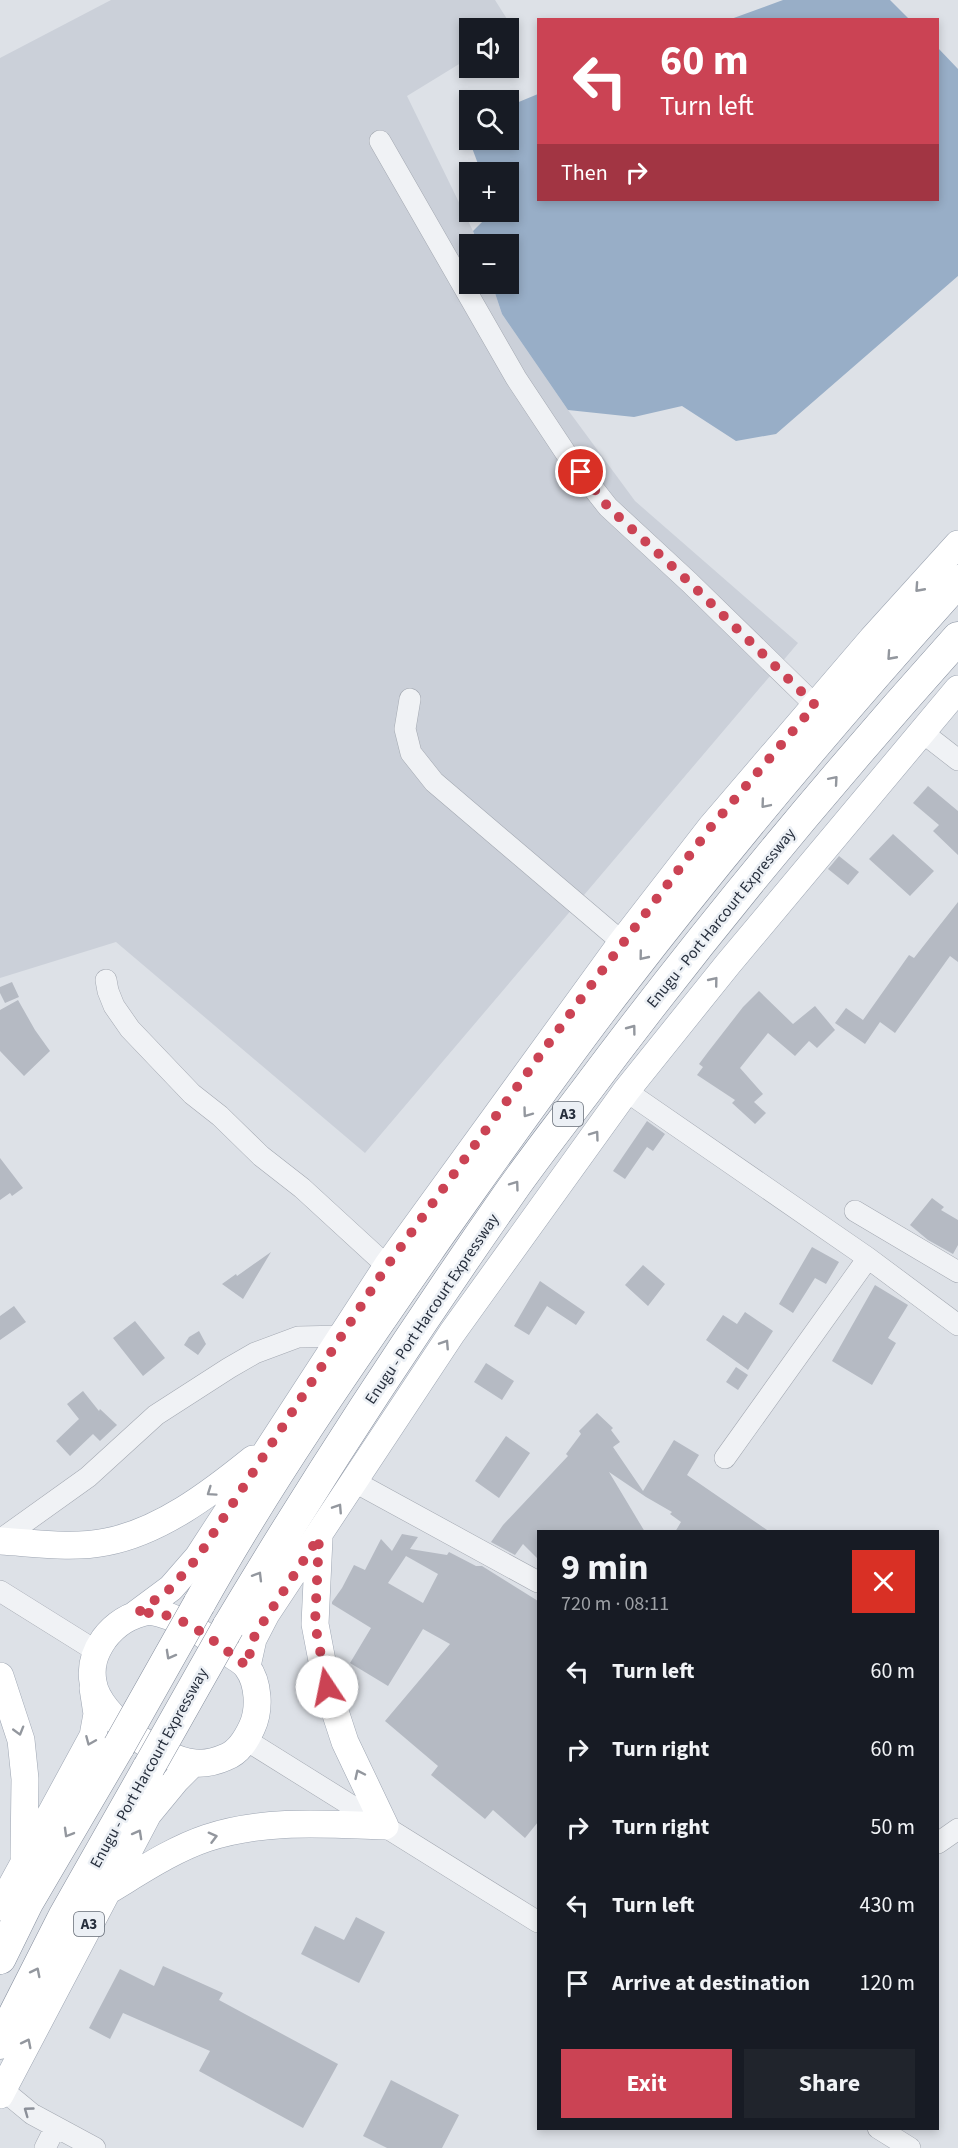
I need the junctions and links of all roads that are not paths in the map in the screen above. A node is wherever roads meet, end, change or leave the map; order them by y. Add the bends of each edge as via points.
1 (380, 141) dead end
2 (958, 544) edge
3 (958, 581) edge
4 (958, 638) edge
5 (958, 689) edge
6 (410, 699) dead end
7 (815, 705) junction
8 (922, 732) junction
9 (958, 759) edge
10 (622, 942) junction
11 (106, 980) dead end
12 (570, 1053) junction
13 (599, 1073) junction
14 (626, 1091) junction
15 (855, 1210) dead end
16 (868, 1258) junction
17 (387, 1266) junction
18 (958, 1272) edge
19 (958, 1325) edge
20 (344, 1336) junction
21 (273, 1443) junction
22 (725, 1458) dead end
23 (355, 1482) junction
24 (319, 1537) junction
25 (0, 1541) edge
26 (537, 1581) edge
27 (0, 1591) edge
28 (136, 1614) junction
29 (96, 1651) junction
30 (247, 1666) junction
31 (0, 1676) edge
32 (93, 1684) junction
33 (246, 1740) junction
34 (193, 1763) junction
35 (385, 1826) junction
36 (958, 1829) edge
37 (939, 1843) edge
38 (24, 1860) junction
39 (106, 1892) junction
40 (0, 1907) edge
41 (537, 1921) edge
42 (0, 1958) edge
43 (0, 2043) edge
44 (1, 2092) edge
45 (55, 2128) junction
46 (881, 2130) edge
47 (45, 2148) edge
48 (95, 2148) edge
49 (910, 2148) edge

1 - 7 street via 516,378 574,464 608,507
2 -> 7 main road
3 -> 12 highway, A3 via 863,686 744,830
13 -> 4 highway, Enugu - Port Harcourt Expressway / A3 via 775,849
5 - 8 main road, Enugu - Port Harcourt Expressway / A3
6 - 10 street via 405,729 411,753 434,782
7 - 10 main road via 711,827
8 - 9 street
14 -> 8 main road, Enugu - Port Harcourt Expressway / A3
10 - 17 main road
11 - 17 street via 114,1006 130,1029 192,1094
12 - 13 highway
12 -> 42 highway, A3, bridge via 361,1347 235,1540 27,1903
43 -> 13 highway, Enugu - Port Harcourt Expressway / A3, bridge via 64,1917 268,1559 512,1190
14 - 16 street
23 -> 14 main road, Enugu - Port Harcourt Expressway / A3 via 452,1333
15 - 18 street
16 - 19 street
16 - 22 street
17 - 20 main road
20 - 21 main road
20 - 25 street via 298,1337 255,1353 229,1368 156,1415 88,1477
21 -> 25 main road via 210,1494 145,1530 106,1542 65,1545
21 - 28 main road via 188,1570 166,1593
24 -> 23 main road, Enugu - Port Harcourt Expressway / A3
23 - 26 street
24 - 30 main road, Enugu - Port Harcourt Expressway / A3 via 253,1639
35 -> 24 main road via 345,1742 327,1687 315,1624
27 - 29 street
28 - 29 main road via 109,1633
28 - 30 main road via 149,1611 180,1621
29 - 32 main road
30 - 33 main road via 258,1709
31 -> 38 main road via 21,1740 25,1779
32 - 34 main road via 114,1719 140,1740
32 -> 38 main road via 97,1714 93,1736
33 - 34 main road via 233,1754 212,1763
33 - 35 street
39 -> 34 main road, Enugu - Port Harcourt Expressway / A3 via 148,1814
39 -> 35 main road via 207,1838 258,1826
35 - 41 street
36 - 37 street
38 - 40 main road
44 -> 39 main road, Enugu - Port Harcourt Expressway / A3
45 -> 44 street
45 - 47 street
45 - 48 street
46 - 49 street

